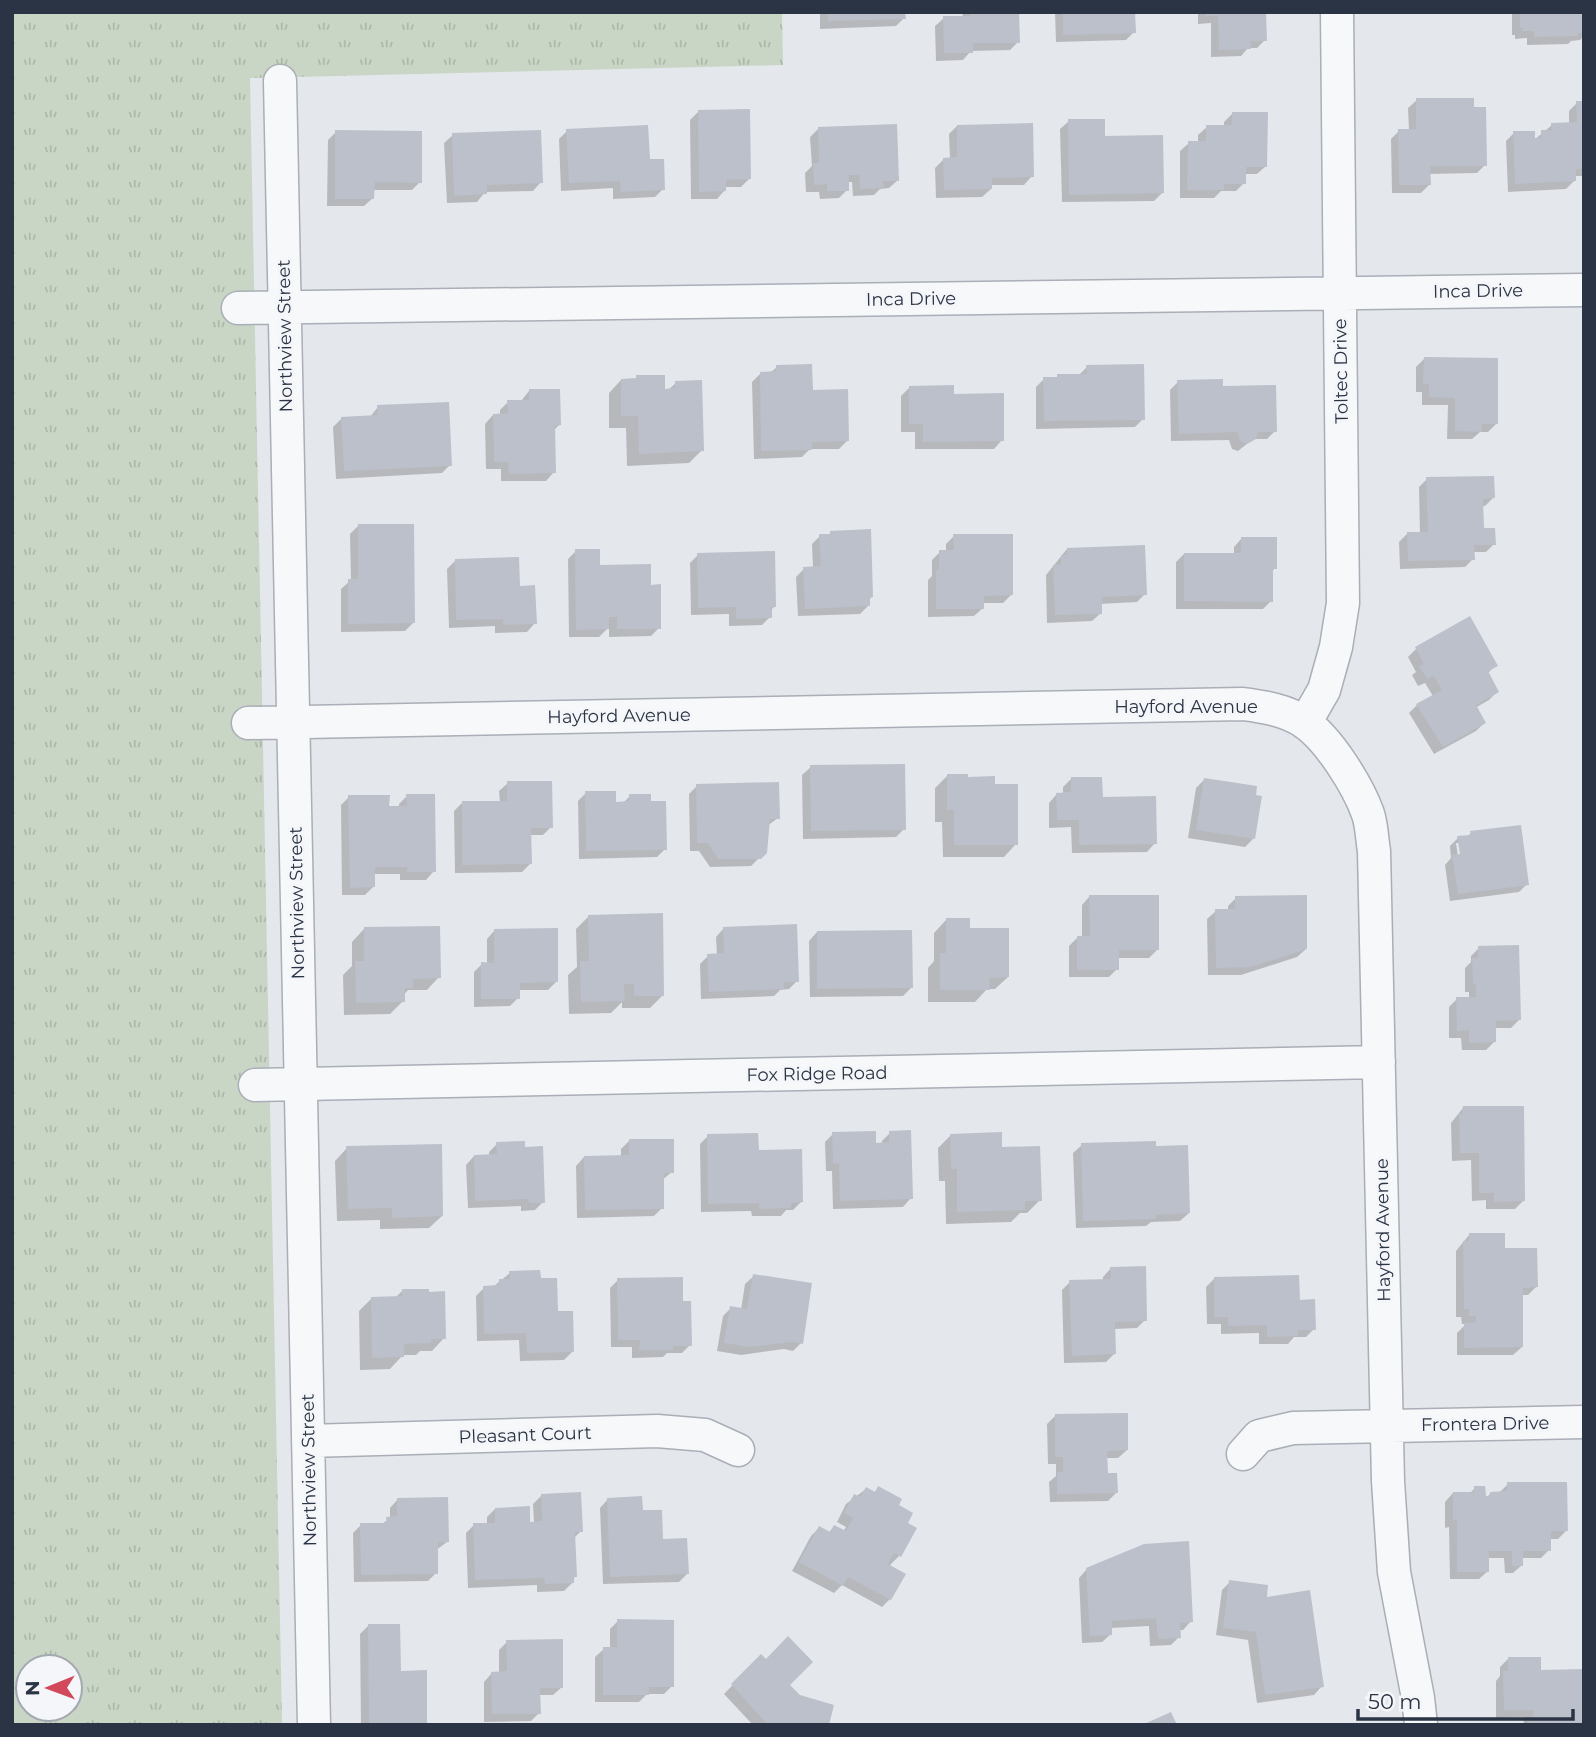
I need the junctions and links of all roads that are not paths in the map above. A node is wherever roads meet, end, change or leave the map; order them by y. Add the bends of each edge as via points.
1 (1336, 12) edge
2 (280, 81) dead end
3 (1584, 290) edge
4 (1340, 293) junction
5 (238, 307) dead end
6 (284, 307) junction
7 (247, 723) dead end
8 (293, 723) junction
9 (1306, 723) junction
10 (1379, 1062) junction
11 (255, 1085) dead end
12 (301, 1085) junction
13 (1584, 1422) edge
14 (1387, 1426) junction
15 (308, 1441) junction
16 (738, 1450) dead end
17 (1242, 1454) dead end
18 (314, 1725) edge
19 (1421, 1725) edge

1 - 4 street, Toltec Drive
2 - 6 street, Northview Street
3 - 4 street, Inca Drive
4 - 6 street, Inca Drive
4 - 9 street, Toltec Drive via 1343,603 1324,690
5 - 6 street, Inca Drive
6 - 8 street, Northview Street
7 - 8 street, Hayford Avenue
8 - 9 street, Hayford Avenue via 1243,704 1276,709
8 - 12 street, Northview Street
9 - 10 street, Hayford Avenue via 1333,751 1368,816 1374,852
10 - 12 street, Fox Ridge Road
10 - 14 street, Hayford Avenue
11 - 12 street, Fox Ridge Road
12 - 15 street, Northview Street
13 - 14 street, Frontera Drive
14 - 17 street, Frontera Drive via 1293,1428 1259,1436
14 - 19 street, Hayford Avenue via 1394,1572
15 - 16 street, Pleasant Court via 657,1431 705,1435
15 - 18 street, Northview Street

